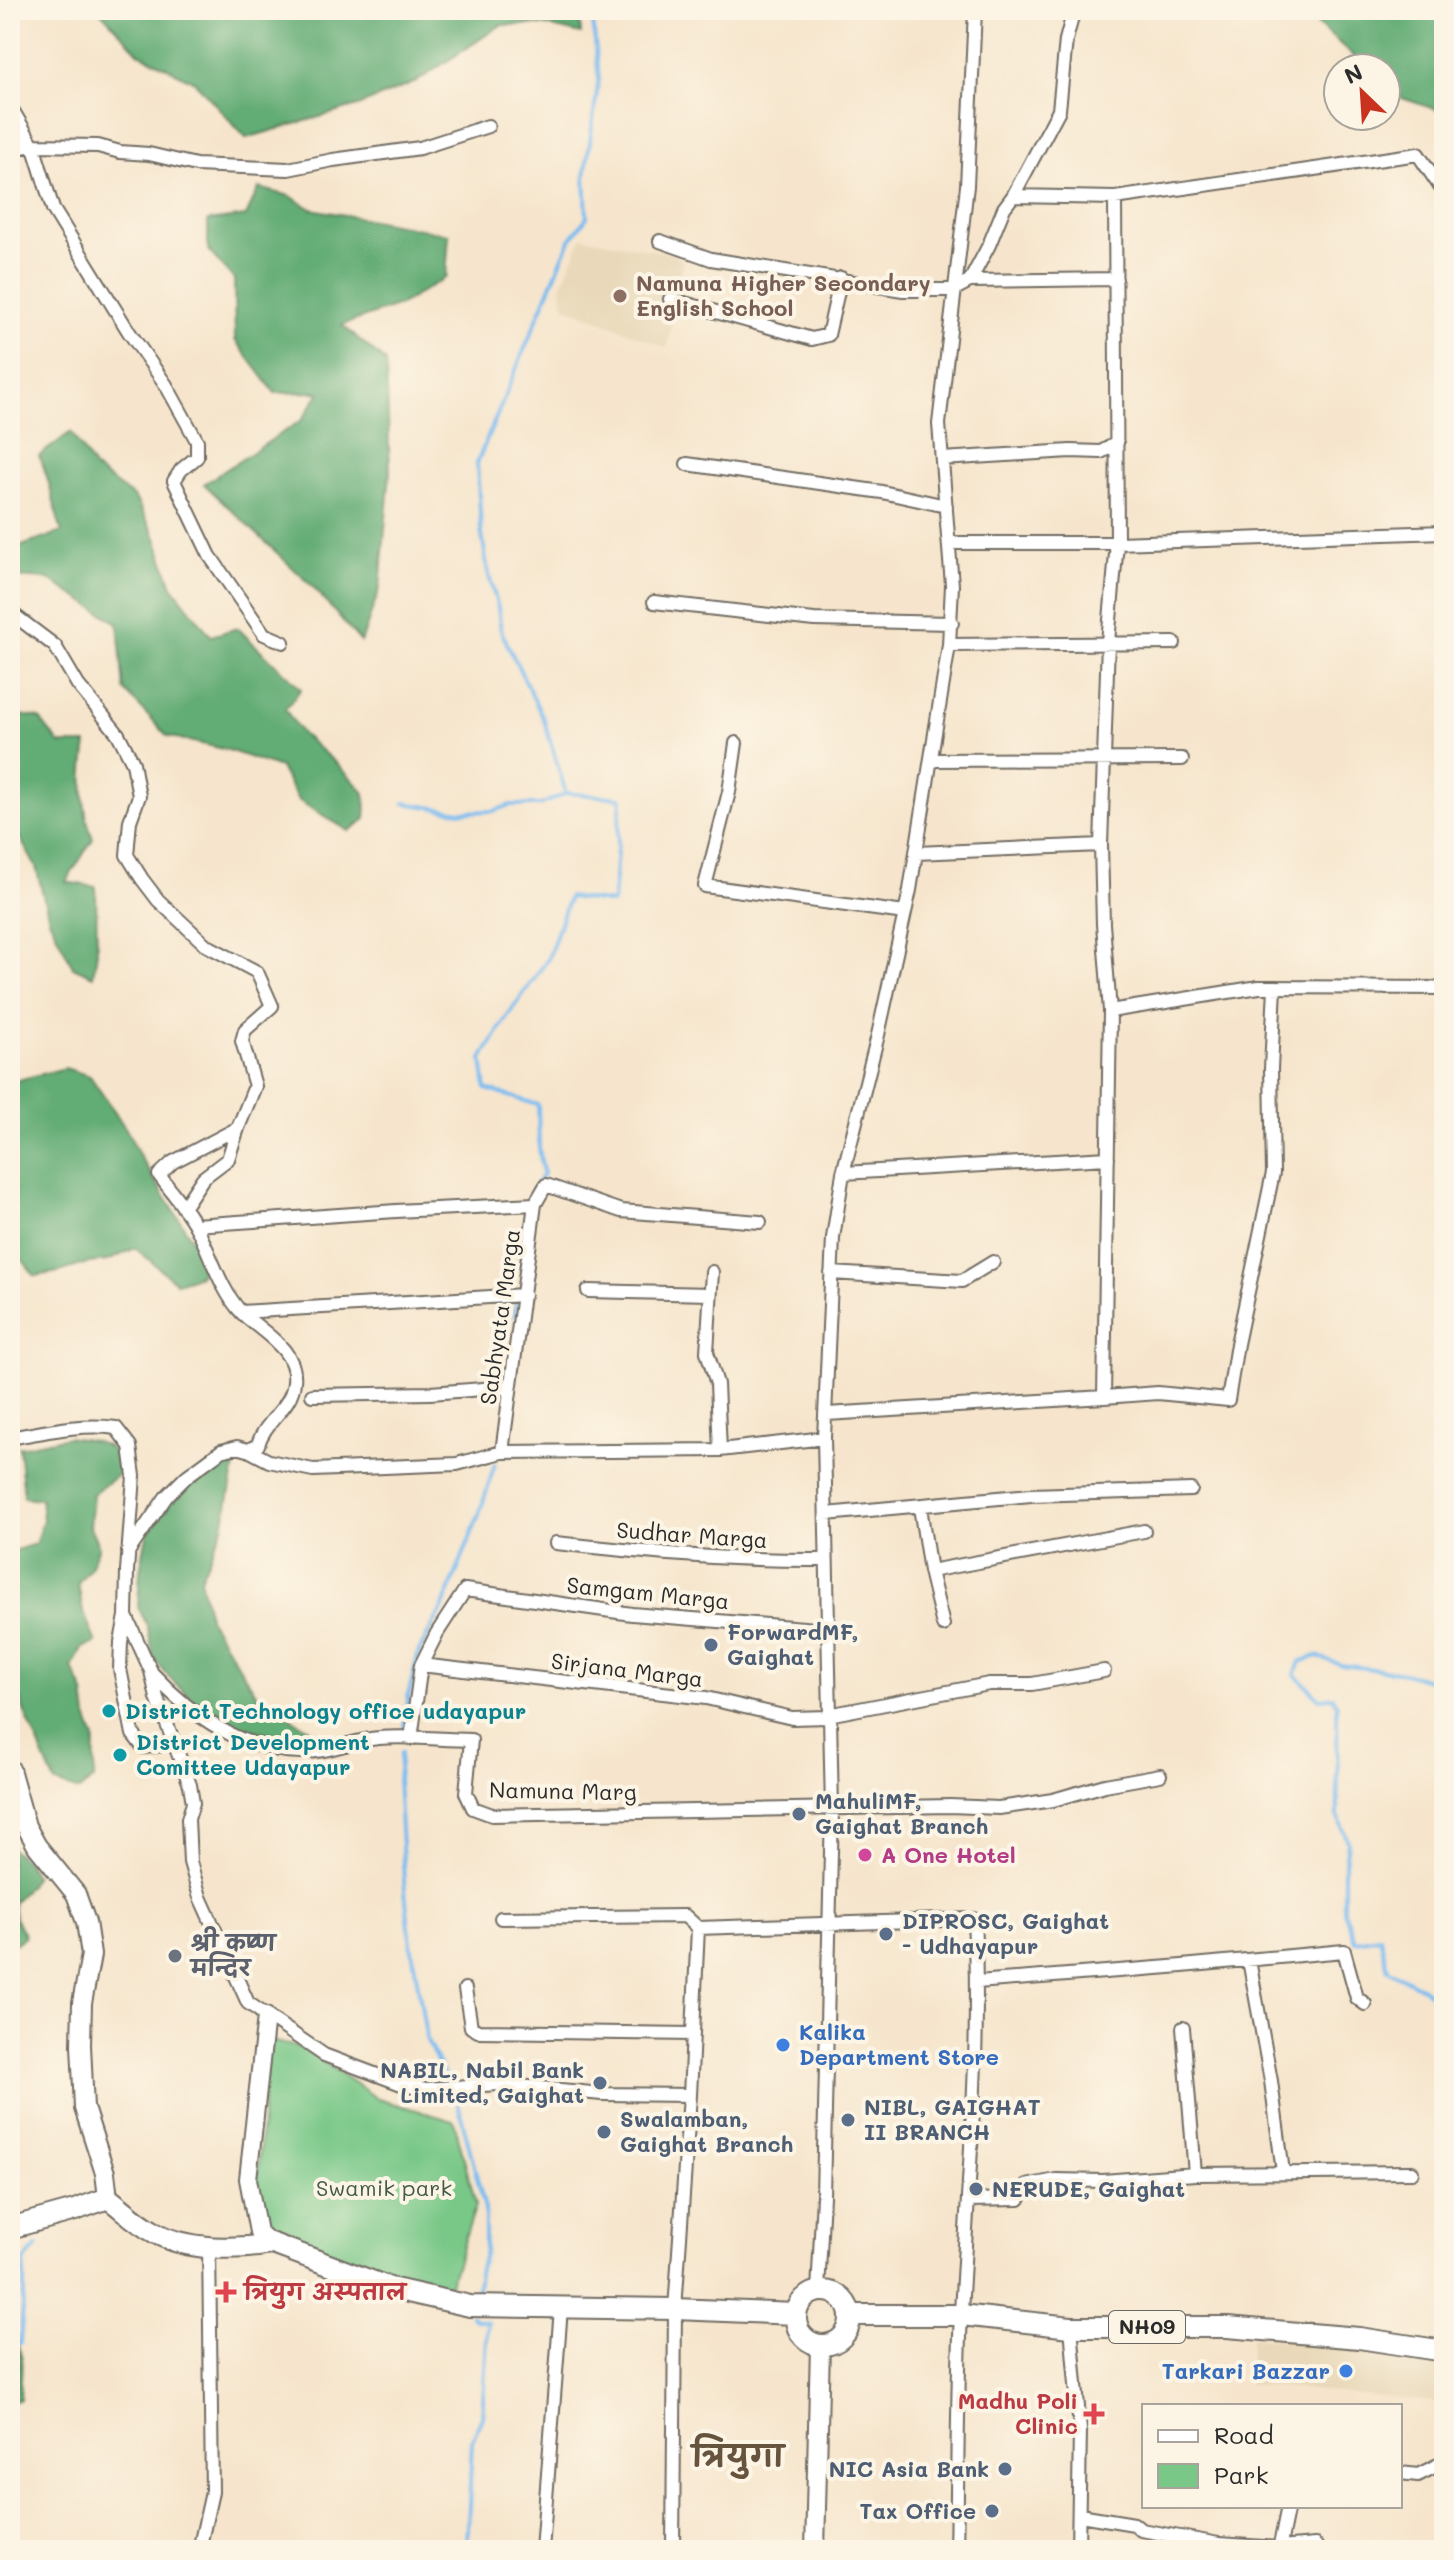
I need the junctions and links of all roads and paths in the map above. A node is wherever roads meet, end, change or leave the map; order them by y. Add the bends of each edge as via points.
1 (975, 10) edge
2 (1074, 10) edge
3 (10, 106) edge
4 (488, 126) dead end
5 (33, 145) junction
6 (10, 149) edge
7 (1443, 191) edge
8 (1013, 196) junction
9 (1115, 198) junction
10 (660, 241) dead end
11 (841, 278) junction
12 (1116, 279) junction
13 (970, 281) junction
14 (953, 290) junction
15 (670, 299) dead end
16 (1117, 443) junction
17 (942, 459) junction
18 (687, 464) dead end
19 (946, 506) junction
20 (1444, 532) edge
21 (949, 543) junction
22 (1117, 543) junction
23 (654, 602) dead end
24 (10, 612) edge
25 (952, 623) junction
26 (283, 642) dead end
27 (1108, 642) junction
28 (1174, 643) dead end
29 (949, 645) junction
30 (736, 743) dead end
31 (1103, 759) junction
32 (1182, 759) dead end
33 (932, 760) junction
34 (1101, 845) junction
35 (916, 853) junction
36 (905, 913) junction
37 (1275, 987) junction
38 (1444, 988) edge
39 (1110, 1011) junction
40 (238, 1128) junction
41 (1108, 1158) junction
42 (843, 1173) junction
43 (535, 1204) junction
44 (183, 1208) junction
45 (760, 1222) dead end
46 (195, 1225) junction
47 (993, 1262) dead end
48 (712, 1272) dead end
49 (831, 1273) junction
50 (588, 1291) dead end
51 (710, 1294) junction
52 (524, 1295) junction
53 (241, 1312) junction
54 (510, 1387) junction
55 (312, 1395) dead end
56 (1104, 1397) junction
57 (827, 1414) junction
58 (10, 1438) edge
59 (824, 1438) junction
60 (248, 1450) junction
61 (720, 1450) junction
62 (502, 1452) junction
63 (1191, 1490) dead end
64 (920, 1507) junction
65 (826, 1514) junction
66 (1144, 1531) dead end
67 (556, 1543) dead end
68 (128, 1552) junction
69 (826, 1560) junction
70 (930, 1571) junction
71 (126, 1616) junction
72 (943, 1625) dead end
73 (828, 1630) junction
74 (421, 1665) junction
75 (151, 1671) junction
76 (1104, 1671) dead end
77 (828, 1716) junction
78 (411, 1739) junction
79 (174, 1744) junction
80 (10, 1769) edge
81 (1160, 1775) dead end
82 (832, 1809) junction
83 (17, 1815) edge
84 (501, 1918) dead end
85 (828, 1924) junction
86 (698, 1928) junction
87 (1249, 1960) junction
88 (977, 1982) junction
89 (465, 1989) dead end
90 (1365, 2004) dead end
91 (266, 2016) junction
92 (1183, 2028) dead end
93 (693, 2034) junction
94 (690, 2095) junction
95 (1283, 2172) junction
96 (1412, 2172) dead end
97 (1195, 2174) junction
98 (108, 2198) junction
99 (969, 2200) junction
100 (10, 2228) edge
101 (273, 2244) junction
102 (209, 2246) junction
103 (818, 2291) junction
104 (561, 2308) junction
105 (675, 2309) junction
106 (796, 2314) junction
107 (850, 2315) junction
108 (961, 2315) junction
109 (1071, 2327) junction
110 (820, 2345) junction
111 (1444, 2351) edge
112 (1444, 2462) edge
113 (1402, 2473) edge
114 (1288, 2508) edge
115 (1080, 2515) junction
116 (1279, 2549) edge
117 (199, 2550) edge
118 (542, 2550) edge
119 (673, 2550) edge
120 (815, 2550) edge
121 (956, 2550) edge
122 (1078, 2550) edge
123 (1319, 2550) edge

1 - 14 street via 967,186
2 - 8 street via 1059,110
3 - 5 street
4 - 5 street via 420,148 288,169 196,165 98,146
5 - 6 street
5 - 26 street via 66,233 197,441 197,457 174,481 210,556 264,634
7 - 9 street via 1418,154
8 - 9 street
8 - 13 street
9 - 12 street
10 - 11 street via 711,259
11 - 14 street via 903,290
11 - 15 street via 828,335 812,339
12 - 13 street
12 - 16 street
13 - 14 street
14 - 17 street via 939,424
16 - 17 street via 1101,452
16 - 22 street
17 - 19 street
18 - 19 street
19 - 21 street
20 - 22 street
21 - 22 street
21 - 25 street
22 - 27 street
23 - 25 street via 814,620
24 - 40 street via 55,646 133,763 139,796 127,855 142,879 206,945 257,972 272,1006 245,1030 242,1041 255,1086
25 - 29 street
27 - 28 street
27 - 29 street
27 - 31 street
29 - 33 street
30 - 36 street via 705,886
31 - 32 street
31 - 33 street
31 - 34 street
33 - 35 street
34 - 35 street
34 - 39 street
35 - 36 street
36 - 42 street
37 - 38 street
37 - 39 street
37 - 56 street via 1273,1173 1228,1400 1158,1393
39 - 41 street
40 - 44 street via 228,1159 203,1178
40 - 44 street via 173,1162 159,1175
41 - 42 street
41 - 56 street
42 - 49 street
43 - 45 street via 546,1185 621,1211
43 - 46 street, Sabhyata Marga
43 - 52 street, Sabhyata Marga
44 - 46 street
46 - 53 street
47 - 49 street via 962,1281
48 - 51 street
49 - 57 street
50 - 51 street
51 - 61 street via 707,1352 717,1384
52 - 53 street
52 - 54 street, Sabhyata Marga
53 - 60 street via 292,1361 295,1379 292,1395 258,1445
54 - 55 street
54 - 62 street, Sabhyata Marga
56 - 57 street
57 - 59 street
58 - 68 street via 69,1428 116,1428 130,1446 134,1476
59 - 61 street
59 - 65 street
60 - 62 street via 269,1461 313,1470 457,1464
60 - 68 street via 221,1451 187,1476
61 - 62 street
63 - 64 street via 1031,1495
64 - 65 street
64 - 70 street
65 - 69 street
66 - 70 street
67 - 69 street, Sudhar Marga via 758,1561
68 - 71 street
69 - 73 street
70 - 72 street
71 - 75 street
71 - 79 street via 120,1669 133,1734 143,1747
73 - 74 street, Samgam Marga via 632,1614 465,1590
73 - 77 street
74 - 77 street, Sirjana Marga via 706,1698 792,1718
74 - 78 street
75 - 78 street, Namuna Marg via 216,1727 259,1748 302,1753 381,1737
75 - 79 street
76 - 77 street, Sirjana Marga via 1032,1684 989,1684
77 - 82 street
78 - 82 street, Namuna Marg via 471,1740 466,1793 473,1808 492,1815
79 - 91 street via 190,1785 190,1862 200,1897 248,2003
80 - 83 main road
81 - 82 street via 999,1808
82 - 85 street
83 - 98 main road via 76,1894 86,1922 91,1955 82,2003 84,2108
84 - 86 street via 685,1916
85 - 86 street
85 - 88 street via 974,1919
85 - 103 street
86 - 93 street
87 - 88 street
87 - 90 street via 1344,1951 1357,1998
87 - 95 street
88 - 99 street
89 - 93 street via 471,2027 478,2031
91 - 94 street via 324,2055 425,2089 498,2084 602,2094
91 - 101 street via 248,2179 258,2232
92 - 97 street
93 - 94 street
94 - 105 street
95 - 96 street
95 - 97 street
97 - 99 street via 1056,2180 1026,2186 1019,2199
98 - 100 main road
98 - 102 main road via 153,2232 176,2242
99 - 108 street
101 - 102 main road
101 - 104 main road via 390,2288 470,2306
102 - 117 street via 212,2492
103 - 106 main road via 806,2297
103 - 107 main road via 843,2299
104 - 105 main road
104 - 118 street
105 - 106 main road
105 - 119 street
106 - 110 main road via 799,2331
107 - 108 main road, NH09
107 - 110 main road via 843,2337
108 - 109 main road, NH09
108 - 121 street
109 - 111 main road, NH09 via 1227,2327
109 - 115 street via 1080,2430
110 - 120 main road
112 - 113 street via 1418,2475
114 - 116 street
115 - 116 street via 1219,2544
115 - 122 street
116 - 123 street via 1315,2545

